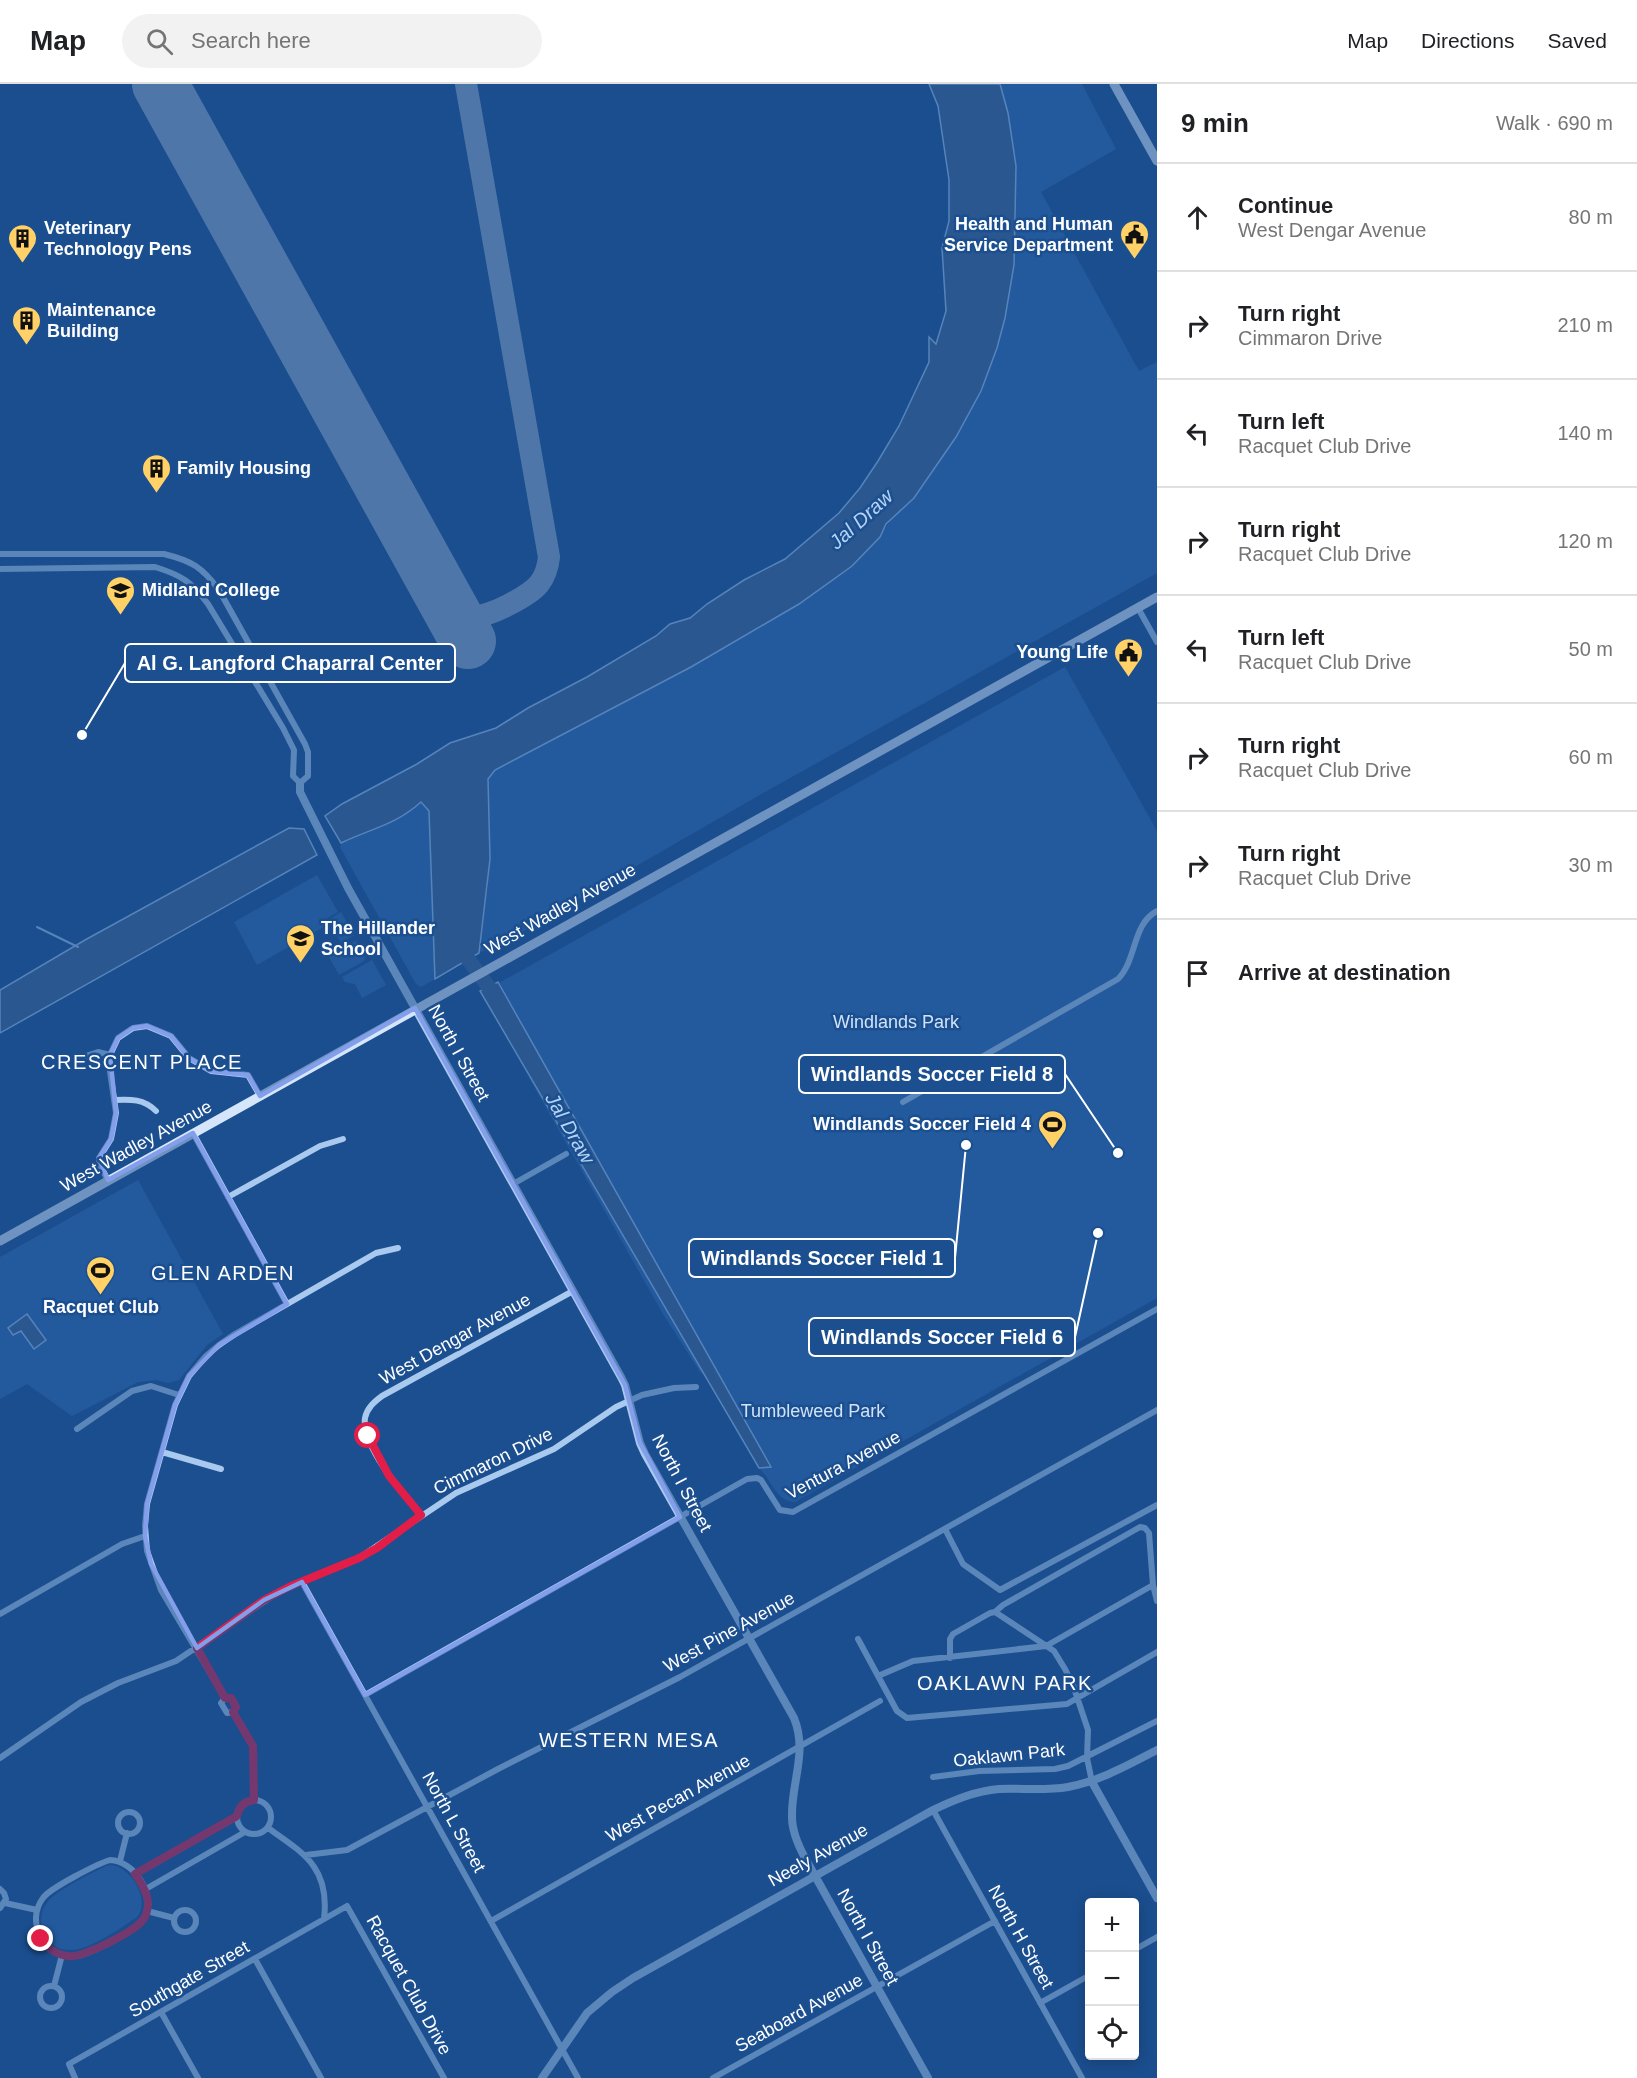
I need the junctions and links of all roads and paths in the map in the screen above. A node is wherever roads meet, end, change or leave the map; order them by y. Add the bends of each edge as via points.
1 (1114, 84) edge
2 (1157, 161) edge
3 (0, 554) edge
4 (0, 569) edge
5 (1157, 597) edge
6 (1138, 608) junction
7 (1157, 642) edge
8 (252, 649) junction
9 (240, 656) junction
10 (300, 783) junction
11 (1157, 911) edge
12 (416, 1008) junction
13 (110, 1054) junction
14 (77, 1059) dead end
15 (260, 1096) junction
16 (114, 1100) junction
17 (903, 1102) dead end
18 (156, 1111) dead end
19 (193, 1133) junction
20 (343, 1139) dead end
21 (566, 1154) dead end
22 (108, 1180) junction
23 (513, 1184) junction
24 (228, 1197) junction
25 (0, 1241) edge
26 (398, 1248) dead end
27 (573, 1291) junction
28 (287, 1304) junction
29 (1157, 1309) edge
30 (696, 1387) dead end
31 (179, 1395) junction
32 (628, 1401) junction
33 (1157, 1410) edge
34 (77, 1429) dead end
35 (162, 1452) junction
36 (221, 1469) dead end
37 (1157, 1505) edge
38 (421, 1515) junction
39 (680, 1516) junction
40 (945, 1529) junction
41 (145, 1536) junction
42 (302, 1582) junction
43 (1153, 1585) junction
44 (1157, 1601) edge
45 (995, 1612) junction
46 (0, 1614) edge
47 (748, 1638) junction
48 (858, 1639) dead end
49 (1046, 1646) junction
50 (197, 1648) junction
51 (1157, 1652) edge
52 (950, 1658) junction
53 (878, 1676) junction
54 (365, 1695) junction
55 (1077, 1697) junction
56 (880, 1701) dead end
57 (1157, 1722) edge
58 (801, 1746) junction
59 (1157, 1750) edge
60 (0, 1758) edge
61 (1087, 1758) junction
62 (933, 1777) dead end
63 (1092, 1782) junction
64 (254, 1800) junction
65 (428, 1807) junction
66 (933, 1810) junction
67 (237, 1816) junction
68 (268, 1828) junction
69 (245, 1832) junction
70 (127, 1833) dead end
71 (306, 1854) junction
72 (120, 1861) junction
73 (135, 1874) junction
74 (815, 1876) junction
75 (0, 1890) edge
76 (144, 1890) junction
77 (1157, 1898) edge
78 (2, 1906) edge
79 (37, 1910) junction
80 (147, 1911) junction
81 (174, 1918) dead end
82 (324, 1919) junction
83 (491, 1921) junction
84 (995, 1921) junction
85 (1157, 1937) edge
86 (1139, 1947) edge
87 (62, 1955) junction
88 (255, 1959) junction
89 (1085, 1977) edge
90 (54, 1986) dead end
91 (877, 1987) junction
92 (1040, 2003) junction
93 (160, 2012) junction
94 (562, 2049) junction
95 (75, 2078) edge
96 (198, 2078) edge
97 (321, 2078) edge
98 (444, 2078) edge
99 (542, 2078) edge
100 (578, 2078) edge
101 (713, 2078) edge
102 (928, 2078) edge
103 (1082, 2078) edge

1 - 2 main road
3 - 8 street via 164,554 184,559 206,572
4 - 9 street via 155,567 173,573 195,585
5 - 6 main road, West Wadley Avenue
6 - 7 street
6 - 12 main road, West Wadley Avenue
8 - 9 street
8 - 10 street via 308,752 308,776
9 - 10 street via 284,728 294,750 293,776
10 - 12 street, North I Street via 300,792 348,888
11 - 17 street via 1141,927 1127,970 1118,979
12 - 15 main road, West Wadley Avenue
12 - 23 street, North I Street
13 - 14 street via 98,1052
13 - 15 street via 118,1038 133,1028 147,1026 171,1036 189,1058 211,1071 248,1075
13 - 16 street
15 - 19 main road, West Wadley Avenue
16 - 18 street via 133,1099 148,1103
16 - 22 street via 116,1113 111,1138 99,1158
19 - 22 main road, West Wadley Avenue
19 - 24 street
20 - 24 street via 320,1146
21 - 23 street
22 - 25 main road, West Wadley Avenue
23 - 27 street, North I Street
24 - 28 street
26 - 28 street via 376,1253
27 - 32 street, North I Street via 621,1377
27 - 38 street, West Dengar Avenue via 382,1396 370,1407 365,1420 371,1444 394,1484
28 - 31 street via 206,1356
29 - 39 street, Ventura Avenue via 799,1509 788,1513 780,1510 765,1484 752,1478
30 - 32 street, Cimmaron Drive via 659,1390
31 - 34 street via 152,1386 132,1390
31 - 35 street
32 - 38 street, Cimmaron Drive via 554,1449 469,1486
32 - 39 street, North I Street via 640,1443
33 - 40 street, West Pine Avenue
35 - 36 street
35 - 41 street via 147,1504
37 - 40 street via 1000,1590 963,1564
38 - 42 street, Cimmaron Drive via 368,1553
39 - 47 street, North I Street
39 - 54 street, Ventura Avenue
40 - 47 street, West Pine Avenue
41 - 46 street via 122,1544
41 - 50 street via 161,1590
42 - 50 street, Cimmaron Drive via 264,1600
42 - 54 street, North L Street
43 - 44 street
43 - 45 street via 1149,1533 1140,1527
43 - 49 street
45 - 49 street, Oaklawn Park
45 - 52 street via 952,1634
47 - 58 street, North I Street via 794,1718
47 - 65 street, West Pine Avenue
48 - 53 street
49 - 52 street
49 - 55 street, Oaklawn Park via 1054,1651
50 - 60 street, Cimmaron Drive via 81,1702
50 - 64 street via 225,1698 231,1698 236,1707 233,1712 253,1746
51 - 55 street
52 - 53 street via 913,1661
53 - 55 street via 897,1711 907,1718 1067,1704
54 - 65 street, North L Street
55 - 61 street, Oaklawn Park via 1088,1730
56 - 58 street, West Pecan Avenue
57 - 61 street, Oaklawn Park
58 - 74 street, North I Street via 792,1818 800,1849
58 - 83 street, West Pecan Avenue
59 - 63 street, Neely Avenue
61 - 62 street, Oaklawn Park via 1055,1769
61 - 63 street, Oaklawn Park
63 - 66 street, Neely Avenue via 976,1793
63 - 77 street
64 - 67 street via 240,1807
64 - 68 street via 264,1803 270,1811
65 - 71 street, West Pine Avenue via 347,1850
65 - 83 street, North L Street
66 - 74 street, Neely Avenue
66 - 84 street, North H Street
67 - 69 street
67 - 73 street
68 - 69 street via 255,1834
68 - 71 street
69 - 76 street
70 - 72 street
71 - 82 street via 326,1892
72 - 73 street
72 - 79 street via 104,1862 54,1889 42,1898
73 - 76 street
74 - 91 street, North I Street
74 - 94 street, Neely Avenue via 612,1992 587,2013
75 - 78 street via 5,1896
76 - 80 street
78 - 79 street
79 - 87 street via 40,1936
80 - 81 street
80 - 87 street via 138,1925 89,1952
82 - 88 street, Southgate Street
82 - 98 street, Racquet Club Drive via 347,1906
83 - 94 street, North L Street
84 - 91 street, Seaboard Avenue
84 - 92 street, North H Street
85 - 86 street
87 - 90 street
88 - 93 street, Southgate Street
88 - 97 street
89 - 92 street
91 - 101 street, Seaboard Avenue
91 - 102 street, North I Street
92 - 103 street, North H Street
93 - 95 street, Southgate Street via 69,2064
93 - 96 street
94 - 99 street, Neely Avenue
94 - 100 street, North L Street

